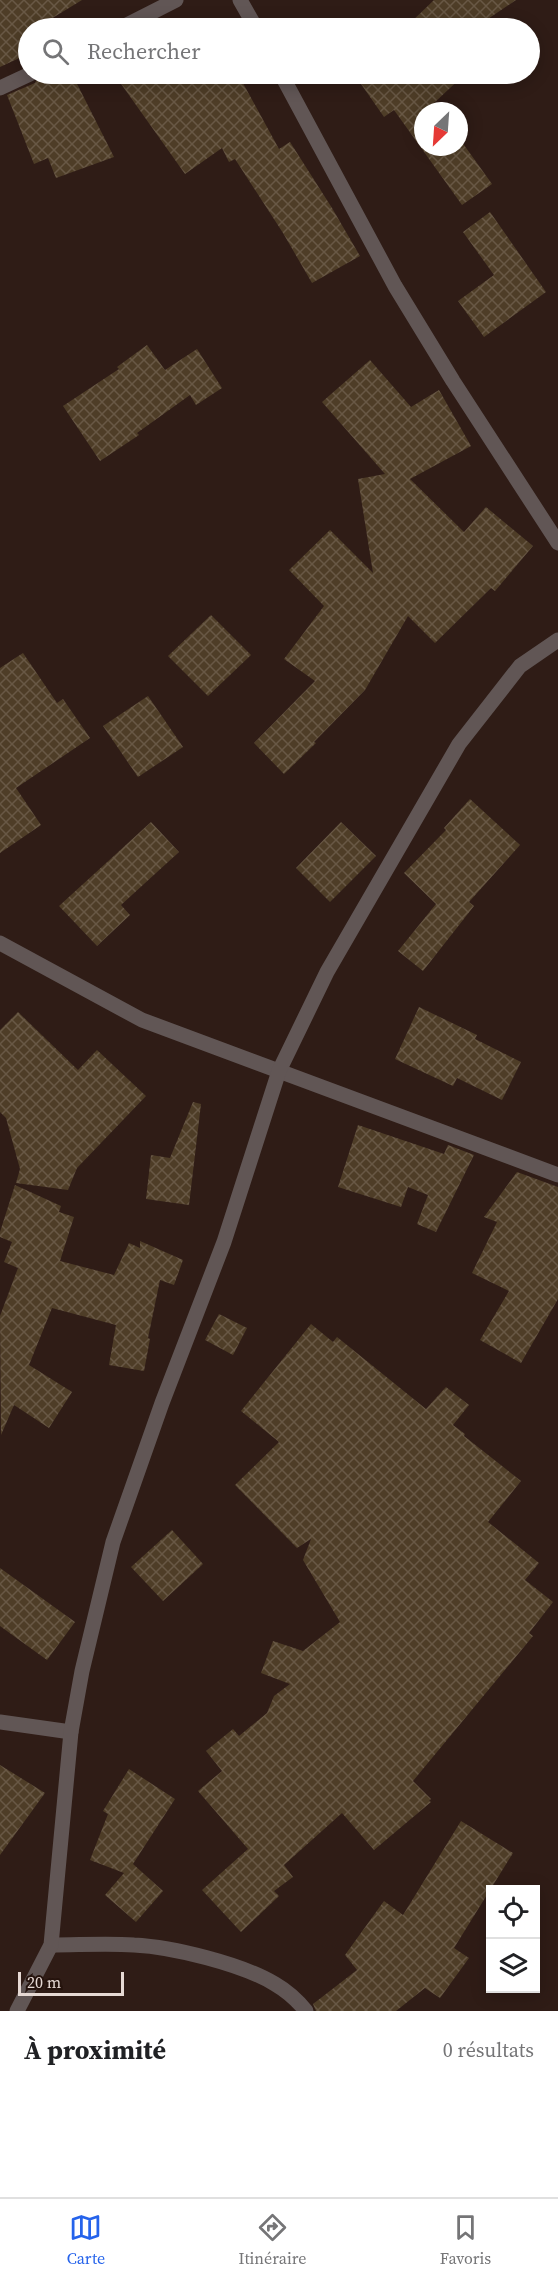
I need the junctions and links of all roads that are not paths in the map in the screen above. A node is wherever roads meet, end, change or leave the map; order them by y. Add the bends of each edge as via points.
1 (176, 0) edge
2 (240, 0) edge
3 (141, 18) edge
4 (250, 18) edge
5 (18, 80) edge
6 (286, 84) edge
7 (0, 88) edge
8 (558, 543) edge
9 (558, 640) edge
10 (0, 943) edge
11 (279, 1071) junction
12 (558, 1175) edge
13 (0, 1722) edge
14 (71, 1732) junction
15 (51, 1945) junction
16 (17, 2011) edge
17 (306, 2011) edge

1 - 3 street
2 - 4 street
5 - 7 street
6 - 8 street via 395,286
9 - 11 street via 520,666 459,744 327,972
10 - 11 street via 142,1020
11 - 12 street
11 - 14 street via 224,1242 113,1542
13 - 14 street
14 - 15 street
15 - 16 street
15 - 17 street via 170,1949 234,1966 275,1983

